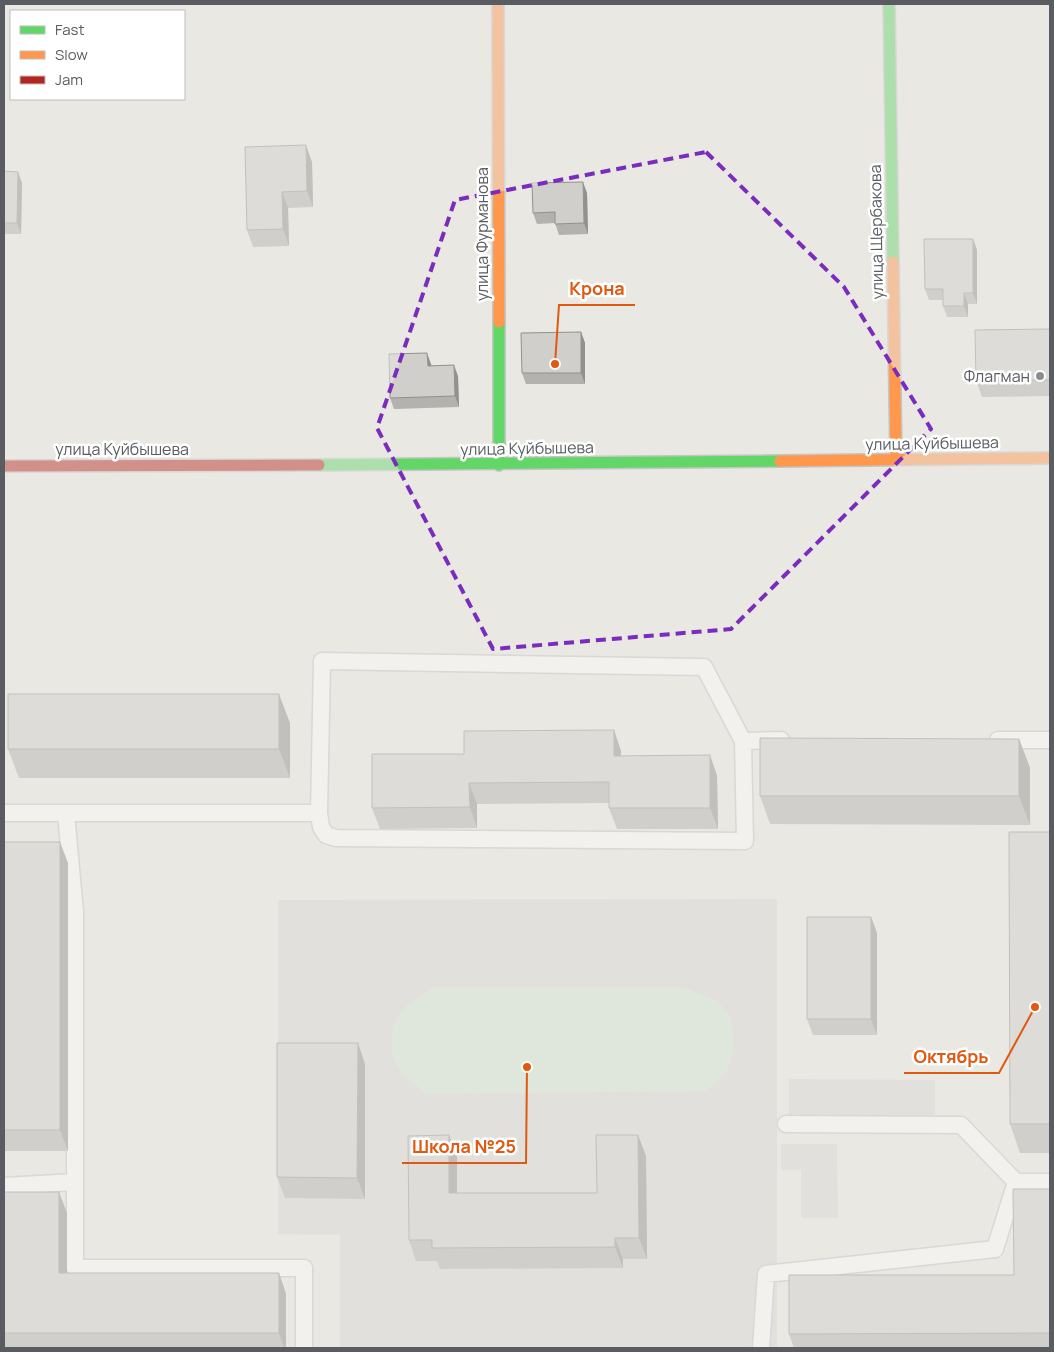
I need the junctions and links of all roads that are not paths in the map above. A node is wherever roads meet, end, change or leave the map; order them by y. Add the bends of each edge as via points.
1 (498, 4) edge
2 (889, 4) edge
3 (1050, 458) edge
4 (896, 460) junction
5 (499, 465) junction
6 (4, 466) edge
7 (743, 740) junction
8 (792, 740) edge
9 (981, 740) edge
10 (1050, 740) edge
11 (4, 813) edge
12 (66, 813) junction
13 (319, 813) junction
14 (786, 1124) dead end
15 (75, 1182) junction
16 (1016, 1182) junction
17 (1050, 1182) edge
18 (4, 1186) edge
19 (304, 1348) edge
20 (761, 1348) edge

1 - 5 main road, улица Фурманова
2 - 4 main road, улица Щербакова
3 - 4 main road, улица Куйбышева
4 - 5 main road, улица Куйбышева
5 - 6 main road, улица Куйбышева
7 - 8 lane
7 - 13 lane via 745,841 336,838 326,835
7 - 13 lane via 704,667 322,661
9 - 10 lane
11 - 12 lane
12 - 13 lane
12 - 15 lane via 75,912
14 - 16 lane via 961,1125
15 - 18 lane
15 - 19 lane via 75,1268 304,1268
16 - 17 lane
16 - 20 lane via 995,1249 766,1274

